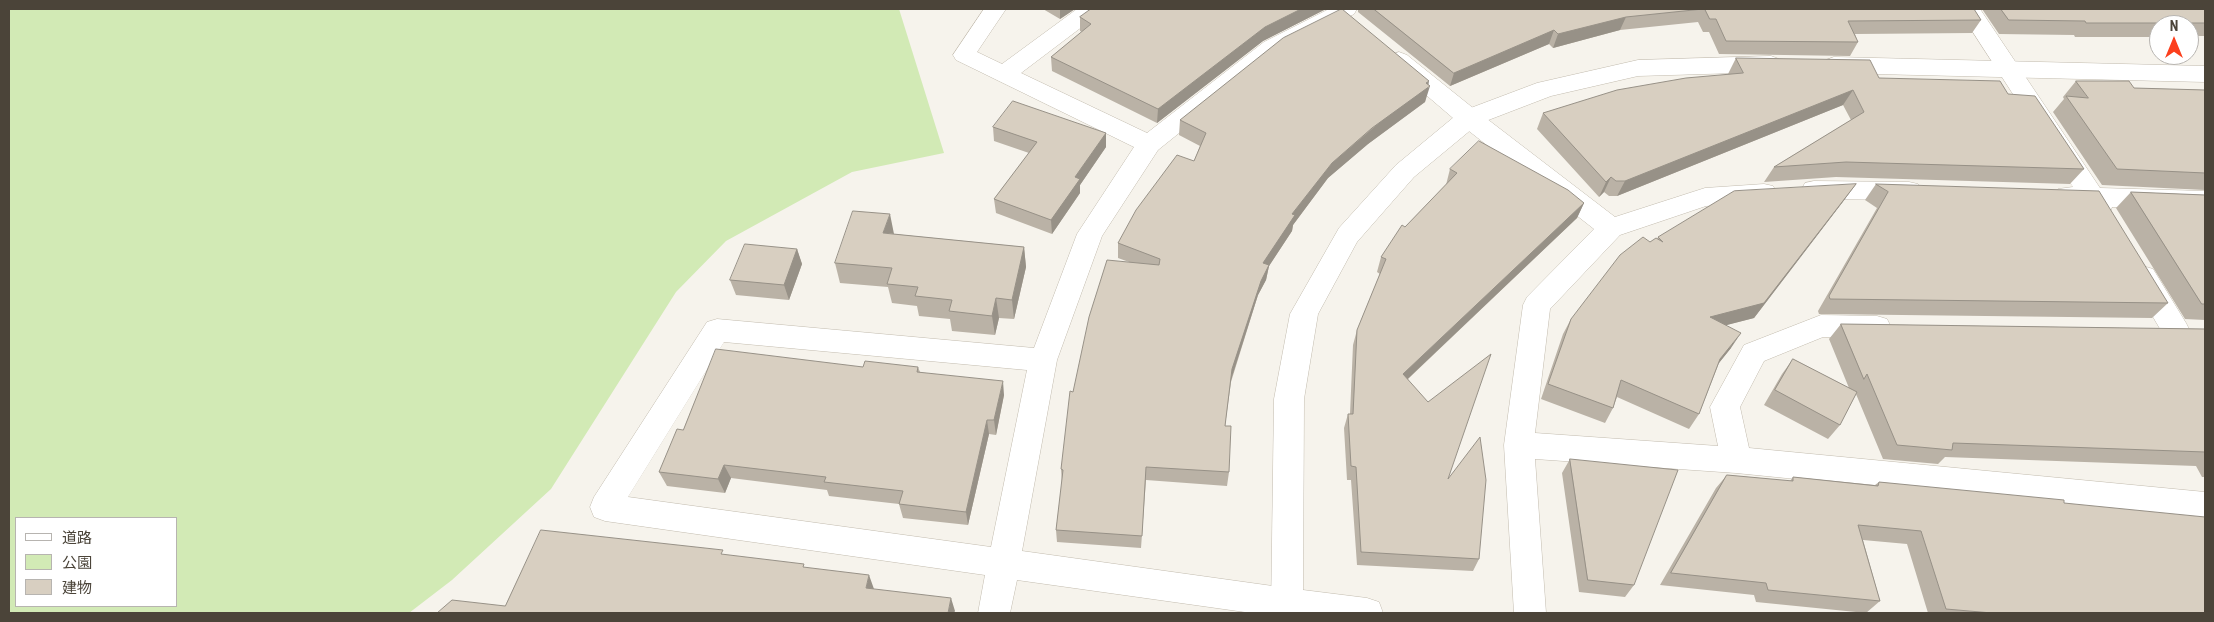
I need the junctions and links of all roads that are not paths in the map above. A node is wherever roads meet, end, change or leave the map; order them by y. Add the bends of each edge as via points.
1 (995, 9) edge
2 (1091, 9) edge
3 (1969, 9) edge
4 (1343, 10) edge
5 (1363, 30) edge
6 (1386, 49) edge
7 (2008, 69) junction
8 (1004, 74) junction
9 (2205, 74) edge
10 (1469, 118) junction
11 (1149, 144) junction
12 (1935, 192) edge
13 (2044, 195) edge
14 (2094, 197) junction
15 (2205, 200) edge
16 (1611, 228) junction
17 (2114, 230) edge
18 (2130, 256) edge
19 (1900, 327) edge
20 (2147, 330) edge
21 (2176, 331) junction
22 (2205, 332) edge
23 (1043, 360) junction
24 (1518, 445) junction
25 (1736, 460) junction
26 (2205, 506) edge
27 (1004, 562) junction
28 (1287, 608) edge
29 (994, 613) edge
30 (1367, 613) edge
31 (1530, 613) edge

1 - 8 street via 964,55
2 - 8 street
3 - 7 street
4 - 5 street
4 - 11 street via 1272,47
6 - 10 street
7 - 9 street
7 - 10 street via 1749,63 1638,68 1545,89
7 - 14 street
8 - 11 street
10 - 16 street
10 - 28 street via 1405,171 1348,235 1304,314 1289,399
11 - 23 street via 1090,234
12 - 16 street via 1836,188 1705,197
13 - 14 street
14 - 15 street
14 - 17 street
16 - 24 street via 1537,306
18 - 21 street
19 - 25 street via 1821,326 1754,353 1725,407
20 - 21 street
21 - 22 street
23 - 27 street
23 - 27 street via 717,330 605,507
24 - 25 street
24 - 31 street
25 - 26 street
27 - 28 street
27 - 29 street
28 - 30 street

